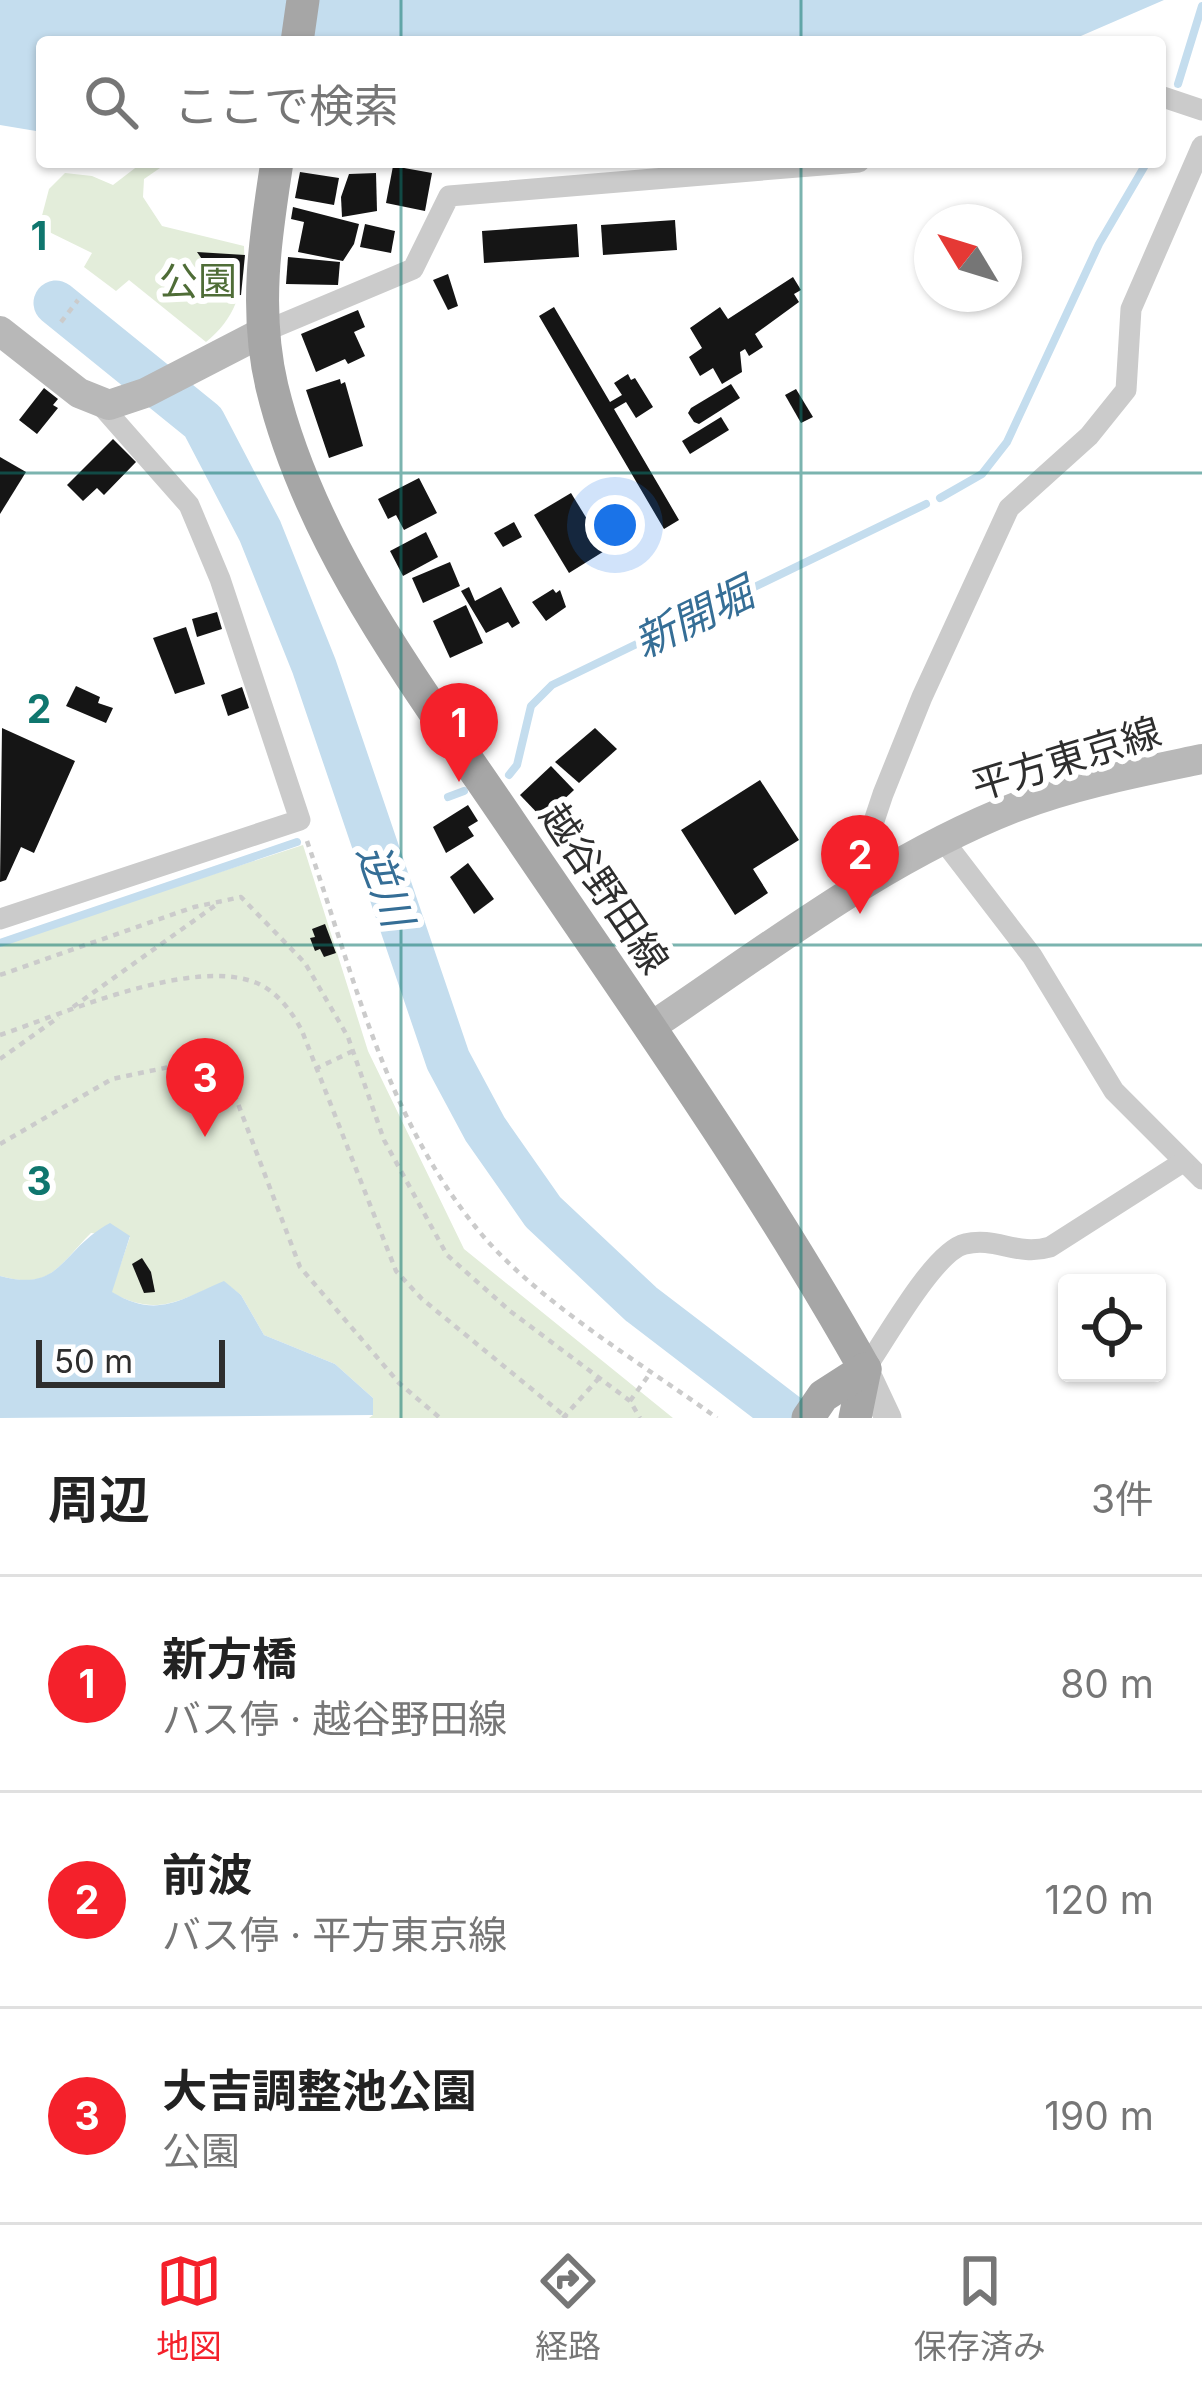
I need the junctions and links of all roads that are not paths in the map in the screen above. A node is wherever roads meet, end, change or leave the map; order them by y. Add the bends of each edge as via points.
1 (303, 0) edge
2 (298, 36) edge
3 (1166, 98) edge
4 (1202, 110) edge
5 (1202, 146) edge
6 (277, 168) edge
7 (787, 168) edge
8 (0, 331) edge
9 (262, 332) junction
10 (100, 404) junction
11 (1202, 759) edge
12 (943, 840) junction
13 (860, 890) junction
14 (0, 919) edge
15 (650, 1028) junction
16 (1183, 1162) junction
17 (1202, 1179) edge
18 (865, 1369) junction
19 (816, 1407) edge
20 (855, 1418) edge
21 (888, 1418) edge

1 - 2 main road
3 - 4 street
5 - 13 street via 1132,309 1126,390 1089,436 1009,508 883,794
6 - 9 main road, 越谷野田線
7 - 9 street via 449,196 413,269
8 - 10 main road
9 - 10 main road via 145,393
9 - 15 main road, 越谷野田線 via 291,447 338,554
10 - 14 street via 189,505 300,820
11 - 12 main road, 平方東京線 via 1017,806
12 - 13 main road, 平方東京線
12 - 16 street via 1032,956 1114,1091
13 - 15 main road, 平方東京線
15 - 18 main road, 越谷野田線
16 - 17 street
16 - 18 street via 1049,1247 1029,1253 963,1244 943,1257
18 - 19 main road
18 - 20 main road
18 - 21 street

